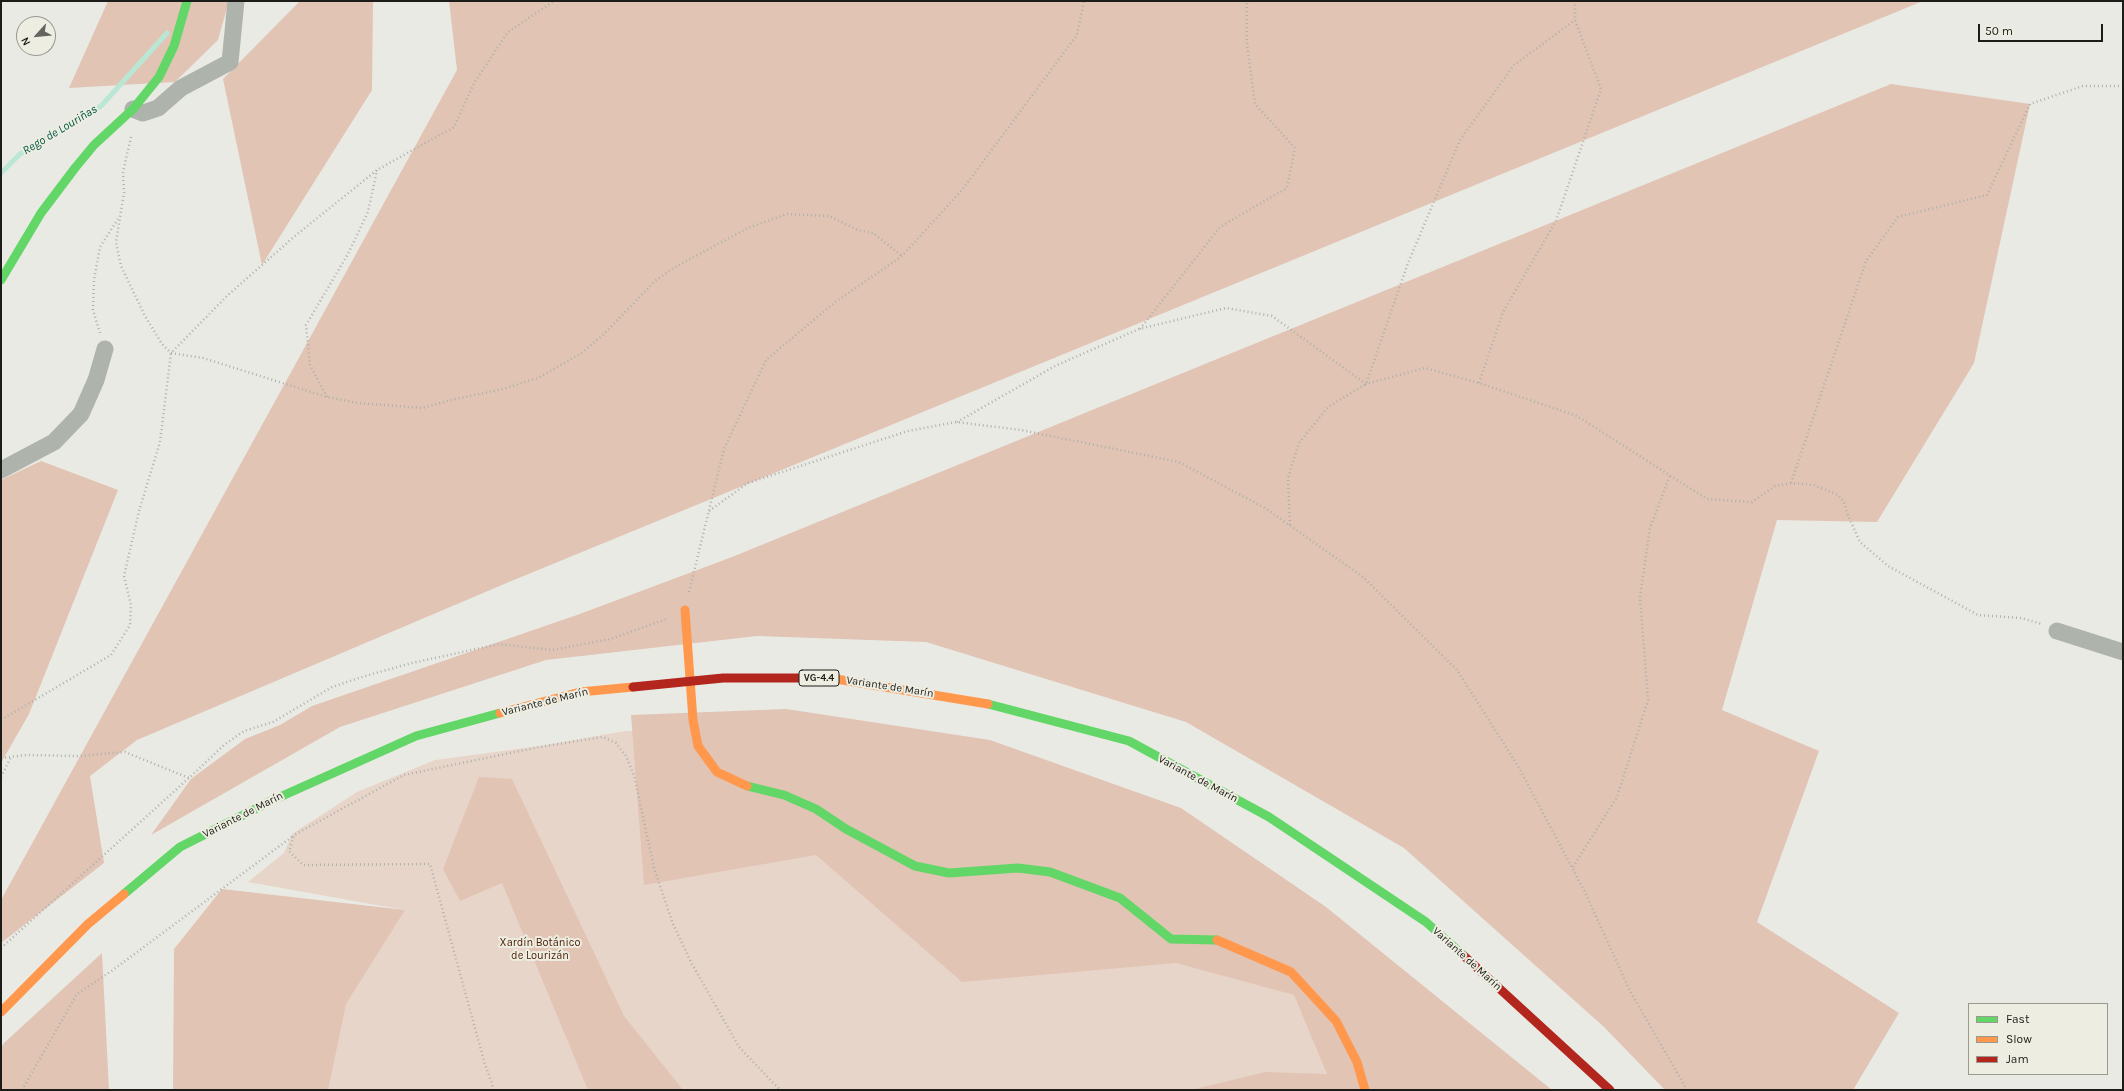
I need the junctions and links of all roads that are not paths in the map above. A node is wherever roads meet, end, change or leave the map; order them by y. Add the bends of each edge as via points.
1 (187, 1) edge
2 (236, 1) edge
3 (133, 109) junction
4 (1, 280) edge
5 (105, 349) road end
6 (1, 470) edge
7 (685, 610) road end
8 (2057, 631) road end
9 (2123, 652) edge
10 (1, 1012) edge
11 (1365, 1090) edge
12 (1610, 1090) edge

1 - 3 main road via 182,24 167,62 159,77
2 - 3 street via 230,62 181,88 158,108 143,113
3 - 4 main road via 94,145 75,168 41,213
5 - 6 street via 96,380 81,414 54,442
7 - 11 main road via 693,720 698,746 717,772 749,787 784,795 816,809 846,829 915,866 949,873 1018,868 1050,872 1120,898 1171,940 1220,940 1292,972 1336,1021 1357,1062
8 - 9 street
10 - 12 main road, Variante de Marín / VG-4.4 via 88,924 180,847 271,801 416,736 580,692 723,678 830,678 974,700 1129,741 1269,817 1426,922

